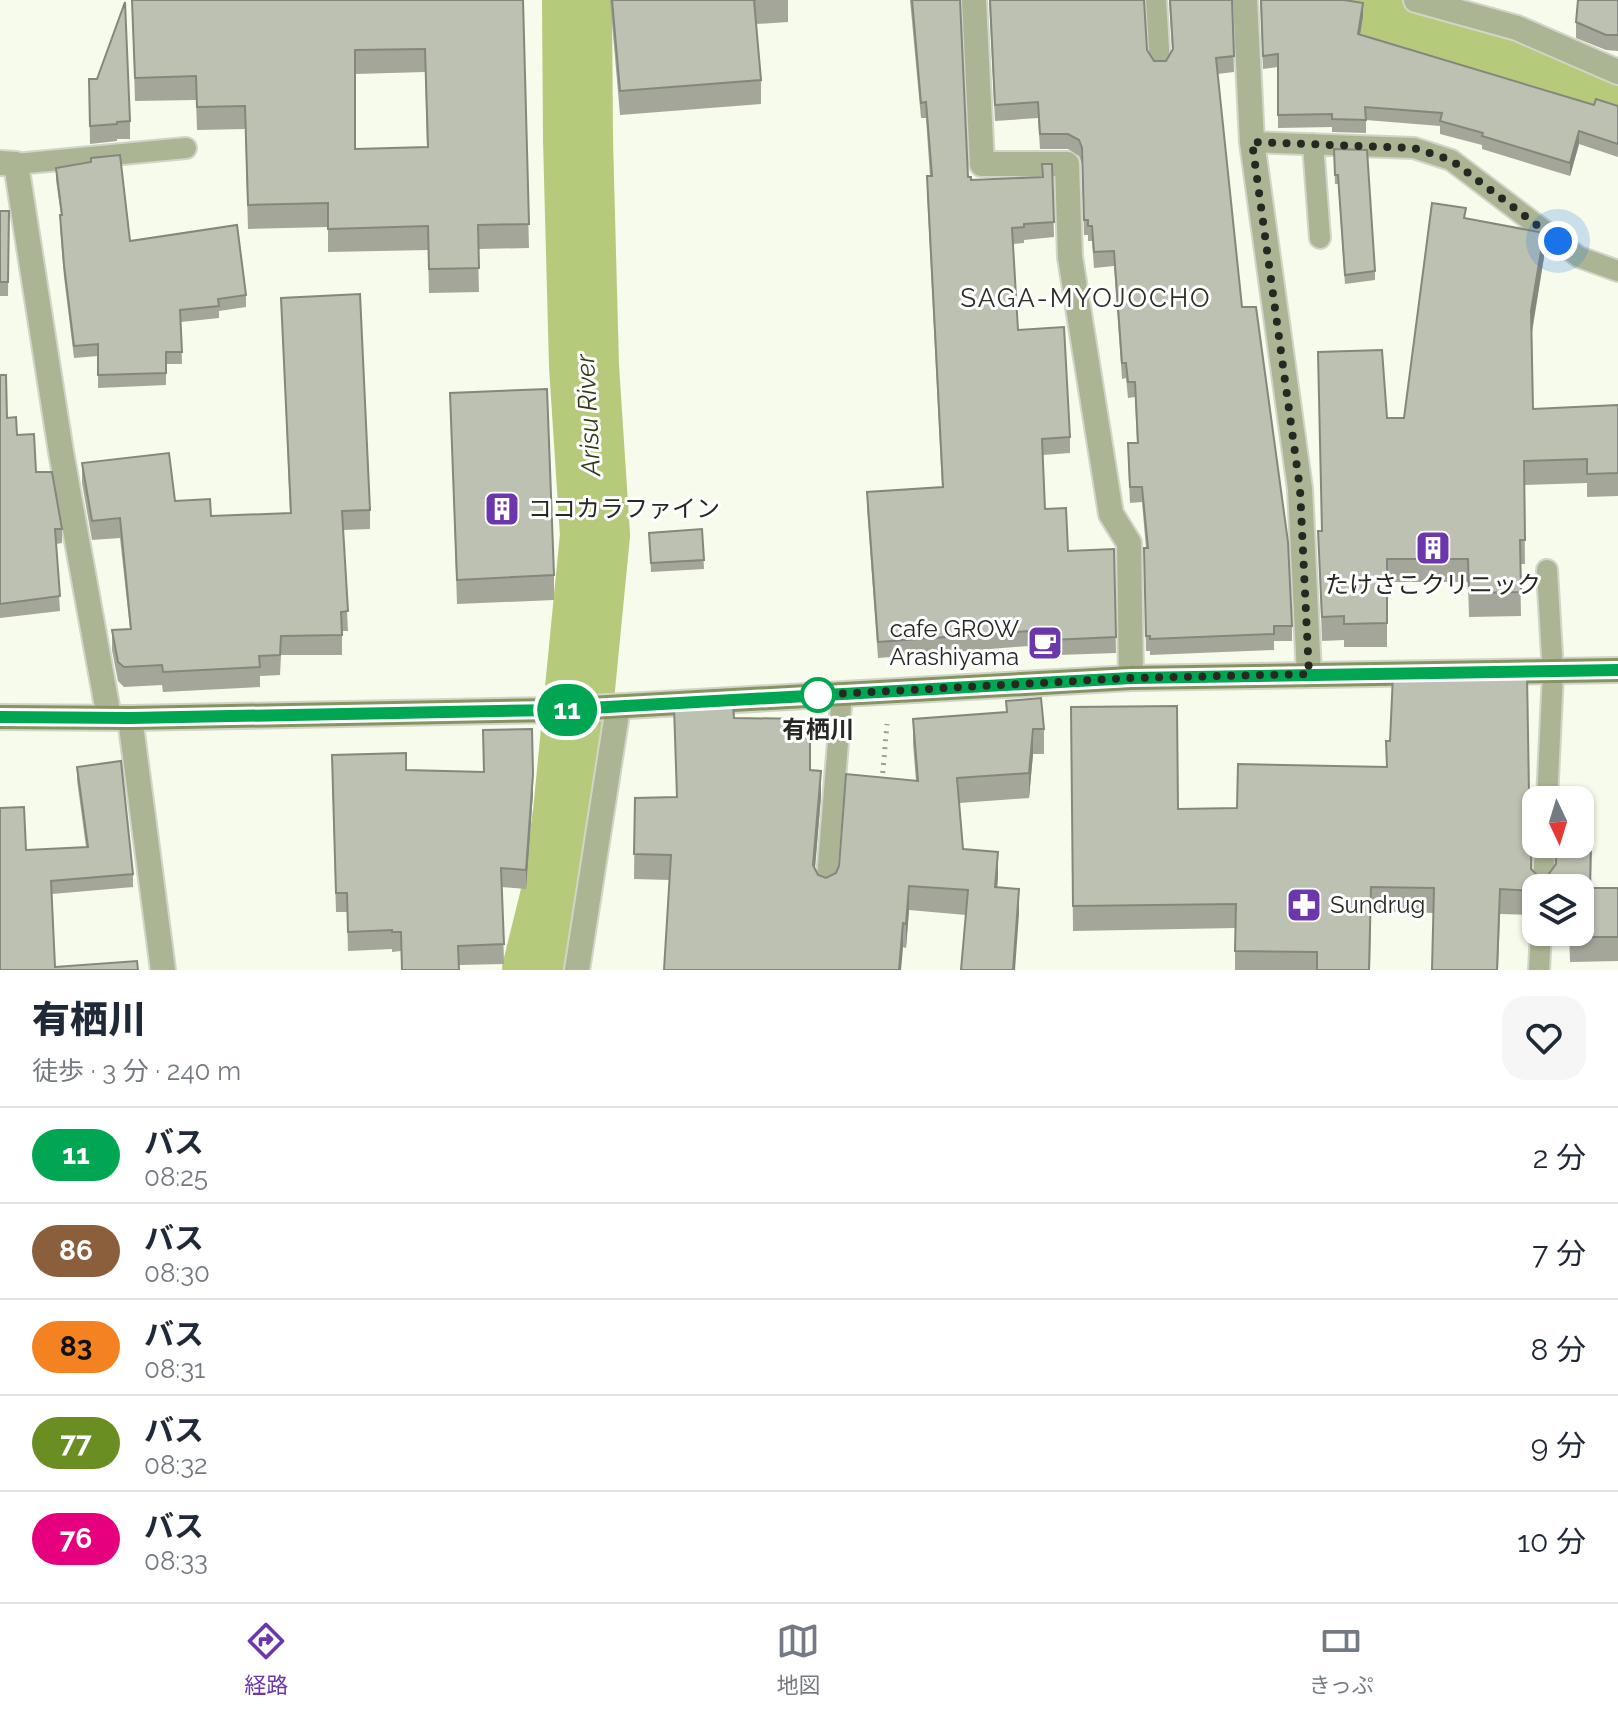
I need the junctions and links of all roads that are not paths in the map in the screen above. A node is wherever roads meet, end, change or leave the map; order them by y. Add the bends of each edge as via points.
1 (974, 0) edge
2 (1156, 0) edge
3 (1245, 0) edge
4 (1416, 0) edge
5 (1160, 65) edge
6 (1618, 72) edge
7 (1252, 142) junction
8 (1313, 144) junction
9 (186, 148) dead end
10 (8, 163) edge
11 (1320, 238) dead end
12 (1618, 271) edge
13 (1547, 570) dead end
14 (1618, 670) edge
15 (1553, 673) junction
16 (1309, 674) junction
17 (1131, 678) junction
18 (842, 693) junction
19 (613, 708) junction
20 (0, 717) edge
21 (120, 717) junction
22 (1548, 786) edge
23 (826, 890) edge
24 (1540, 946) edge
25 (163, 970) edge
26 (577, 970) edge
27 (1539, 970) edge

1 - 17 street via 982,164 1067,164 1070,257 1111,514 1129,543
2 - 5 lane
3 - 7 street
4 - 6 street via 1517,28
7 - 8 lane
7 - 16 street via 1300,489
8 - 11 lane
8 - 12 lane via 1414,148 1451,160 1579,257
9 - 10 lane
10 - 21 street via 61,452
13 - 15 lane
14 - 15 main road
15 - 16 main road
15 - 22 lane
16 - 17 main road
17 - 18 main road
18 - 19 main road
18 - 23 lane
19 - 21 main road
19 - 26 street
20 - 21 main road
21 - 25 street
24 - 27 lane

